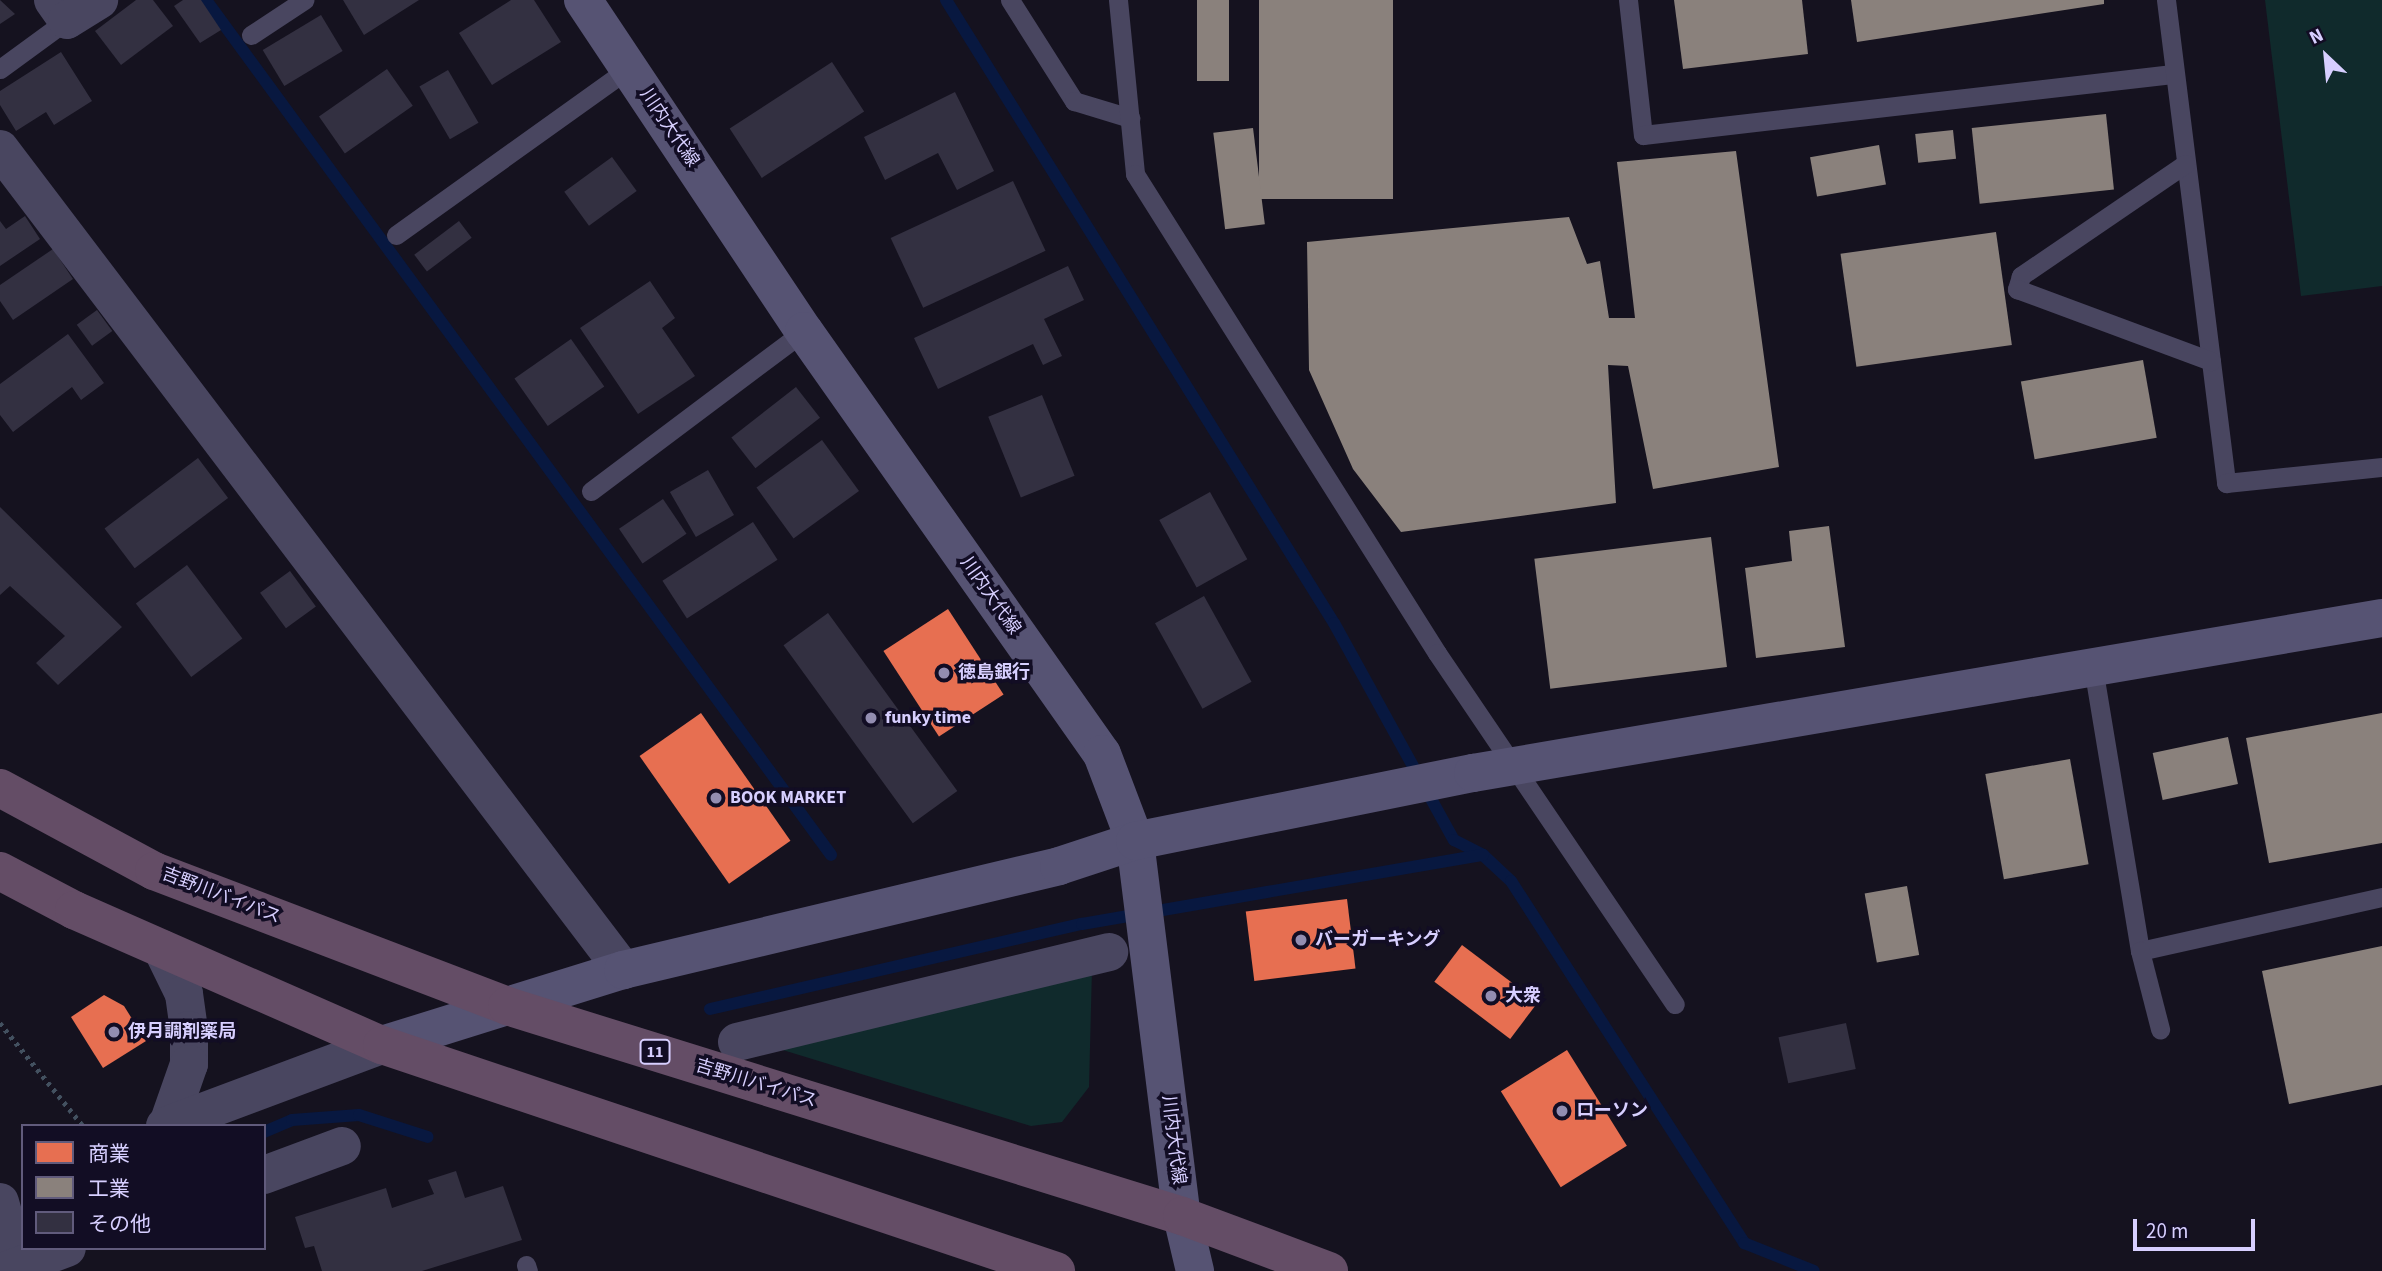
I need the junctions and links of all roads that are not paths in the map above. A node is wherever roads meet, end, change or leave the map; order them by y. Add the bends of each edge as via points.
1 (99, 0) edge
2 (304, 0) edge
3 (583, 0) edge
4 (1010, 0) edge
5 (1118, 0) edge
6 (1628, 0) edge
7 (2166, 0) edge
8 (60, 10) edge
9 (251, 35) dead end
10 (629, 68) junction
11 (0, 69) edge
12 (2174, 74) junction
13 (1130, 118) junction
14 (0, 149) edge
15 (2185, 164) junction
16 (396, 235) dead end
17 (804, 331) junction
18 (2211, 361) junction
19 (2382, 467) edge
20 (592, 491) dead end
21 (2382, 618) edge
22 (2093, 667) junction
23 (1515, 767) junction
24 (0, 788) edge
25 (1135, 841) junction
26 (0, 871) edge
27 (2382, 897) edge
28 (162, 949) junction
29 (2140, 951) junction
30 (1109, 952) dead end
31 (623, 970) junction
32 (1675, 1004) dead end
33 (507, 1006) junction
34 (2160, 1029) dead end
35 (737, 1042) dead end
36 (383, 1045) junction
37 (167, 1124) edge
38 (170, 1124) edge
39 (342, 1146) dead end
40 (266, 1174) edge
41 (1182, 1216) junction
42 (1056, 1271) edge
43 (1195, 1271) edge
44 (1329, 1271) edge

1 - 8 street
2 - 9 lane
3 - 10 street, 川内大代線
4 - 13 lane via 1074,102
5 - 13 lane
6 - 12 lane via 1643,135
7 - 12 lane
8 - 11 lane
10 - 16 lane
10 - 17 street, 川内大代線
12 - 15 lane
13 - 23 lane via 1135,174
14 - 31 street
15 - 18 lane
15 - 18 lane via 2021,276 2017,289
17 - 20 lane
17 - 25 street, 川内大代線 via 1102,754
18 - 19 lane via 2226,483
21 - 22 street
22 - 23 street
22 - 29 lane
23 - 25 street
23 - 32 lane
24 - 33 highway, 吉野川バイパス / 11 via 154,871
25 - 31 street via 1059,866
25 - 41 street, 川内大代線
26 - 28 highway
27 - 29 lane
28 - 36 highway
28 - 37 street via 184,994 189,1030 190,1065
29 - 34 lane
30 - 35 street
31 - 33 street
33 - 36 street
33 - 41 highway, 吉野川バイパス / 11
36 - 38 street
36 - 42 highway
39 - 40 street
41 - 43 street, 川内大代線
41 - 44 highway, 吉野川バイパス / 11

